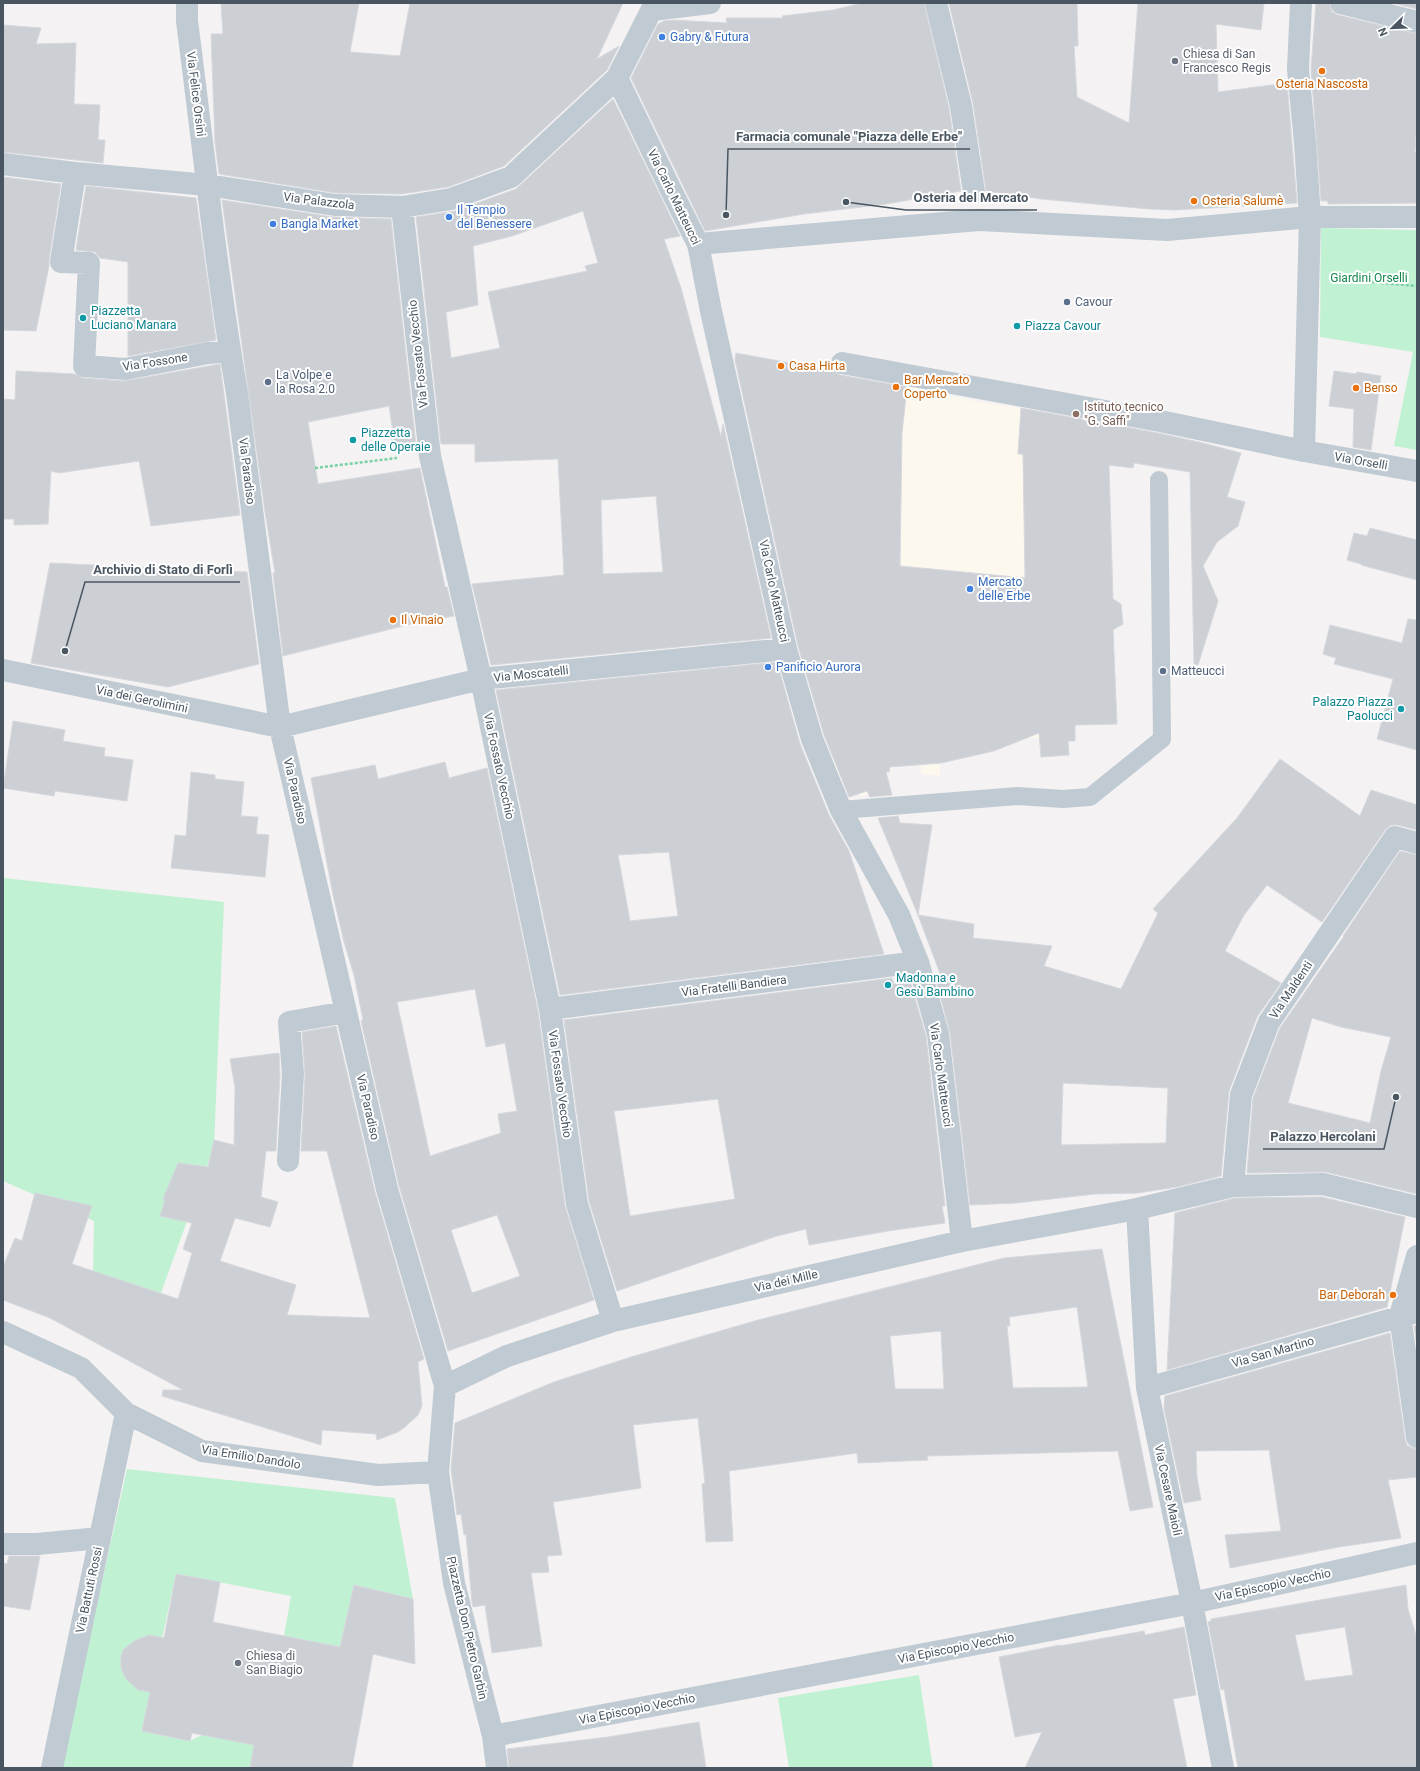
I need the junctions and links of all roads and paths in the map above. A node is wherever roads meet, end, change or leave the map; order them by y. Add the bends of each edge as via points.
1 (187, 3) edge
2 (710, 3) edge
3 (936, 3) edge
4 (1301, 3) edge
5 (1342, 3) edge
6 (653, 6) edge
7 (1417, 22) edge
8 (617, 78) junction
9 (3, 164) edge
10 (75, 173) junction
11 (208, 185) junction
12 (402, 207) junction
13 (1310, 217) junction
14 (1417, 218) edge
15 (979, 220) junction
16 (698, 244) junction
17 (1309, 277) junction
18 (1417, 286) edge
19 (230, 351) junction
20 (842, 363) dead end
21 (1304, 451) junction
22 (397, 458) dead end
23 (315, 468) dead end
24 (1417, 471) edge
25 (1159, 480) dead end
26 (786, 649) junction
27 (3, 670) edge
28 (481, 679) junction
29 (280, 727) junction
30 (841, 810) junction
31 (1417, 843) edge
32 (918, 962) junction
33 (550, 1009) junction
34 (346, 1012) junction
35 (288, 1161) dead end
36 (1233, 1186) junction
37 (1417, 1206) edge
38 (1137, 1209) junction
39 (962, 1241) junction
40 (1417, 1256) edge
41 (1408, 1314) edge
42 (613, 1321) junction
43 (3, 1332) edge
44 (444, 1386) junction
45 (1147, 1388) junction
46 (126, 1412) junction
47 (1417, 1437) edge
48 (438, 1472) junction
49 (100, 1538) junction
50 (3, 1544) edge
51 (1417, 1553) edge
52 (1192, 1603) junction
53 (493, 1736) junction
54 (52, 1768) edge
55 (497, 1768) edge
56 (1223, 1768) edge

1 - 11 street, Via Felice Orsini via 187,21
2 - 6 street
3 - 15 street via 961,106
4 - 13 street via 1298,70
5 - 7 street
6 - 8 street, Via Palazzola
8 - 12 street, Via Palazzola via 511,177 451,199
8 - 16 street, Via Carlo Matteucci
9 - 10 street, Via Palazzola
10 - 11 street, Via Palazzola
10 - 19 street, Via Fossone via 61,262 89,263 84,366 125,369
11 - 12 street, Via Palazzola via 335,205
11 - 19 street, Via Paradiso
12 - 28 street, Via Fossato Vecchio via 430,456
13 - 14 street
13 - 15 street via 1167,230
13 - 17 street
15 - 16 street
16 - 26 street, Via Carlo Matteucci
17 - 18 path
17 - 21 street
19 - 29 street, Via Paradiso
20 - 21 street via 1160,421
21 - 24 street, Via Orselli
22 - 23 path
25 - 30 lane via 1162,739 1090,797 1063,800 1018,796
26 - 28 street, Via Moscatelli
26 - 30 street, Via Carlo Matteucci via 812,739
27 - 29 street, Via dei Gerolimini
28 - 29 street, Via Moscatelli
28 - 33 street, Via Fossato Vecchio
29 - 34 street, Via Paradiso
30 - 32 street, Via Carlo Matteucci via 899,915
31 - 36 street, Via Maldenti via 1395,837 1269,1022 1241,1095
32 - 33 street, Via Fratelli Bandiera
32 - 39 street, Via Carlo Matteucci via 938,1034
33 - 42 street, Via Fossato Vecchio via 577,1204
34 - 35 street via 289,1022 294,1074
34 - 44 street, Via Paradiso via 387,1189
36 - 37 street, Via dei Mille via 1323,1184
36 - 38 street, Via dei Mille
38 - 39 street, Via dei Mille
38 - 45 street, Via Cesare Maioli
39 - 42 street, Via dei Mille
40 - 41 street
41 - 45 street, Via San Martino
41 - 47 street
42 - 44 street, Via dei Mille via 506,1356
43 - 46 street, Via Emilio Dandolo via 81,1368
44 - 48 street, Piazzetta Don Pietro Garbin
45 - 52 street, Via Cesare Maioli
46 - 48 street, Via Emilio Dandolo via 202,1451 378,1475
46 - 49 street, Via Battuti Rossi
48 - 53 street, Piazzetta Don Pietro Garbin via 454,1583
49 - 50 street via 37,1544
49 - 54 street, Via Battuti Rossi
51 - 52 street, Via Episcopio Vecchio
52 - 53 street, Via Episcopio Vecchio
52 - 56 street, Via Cesare Maioli
53 - 55 street, Piazzetta Don Pietro Garbin

